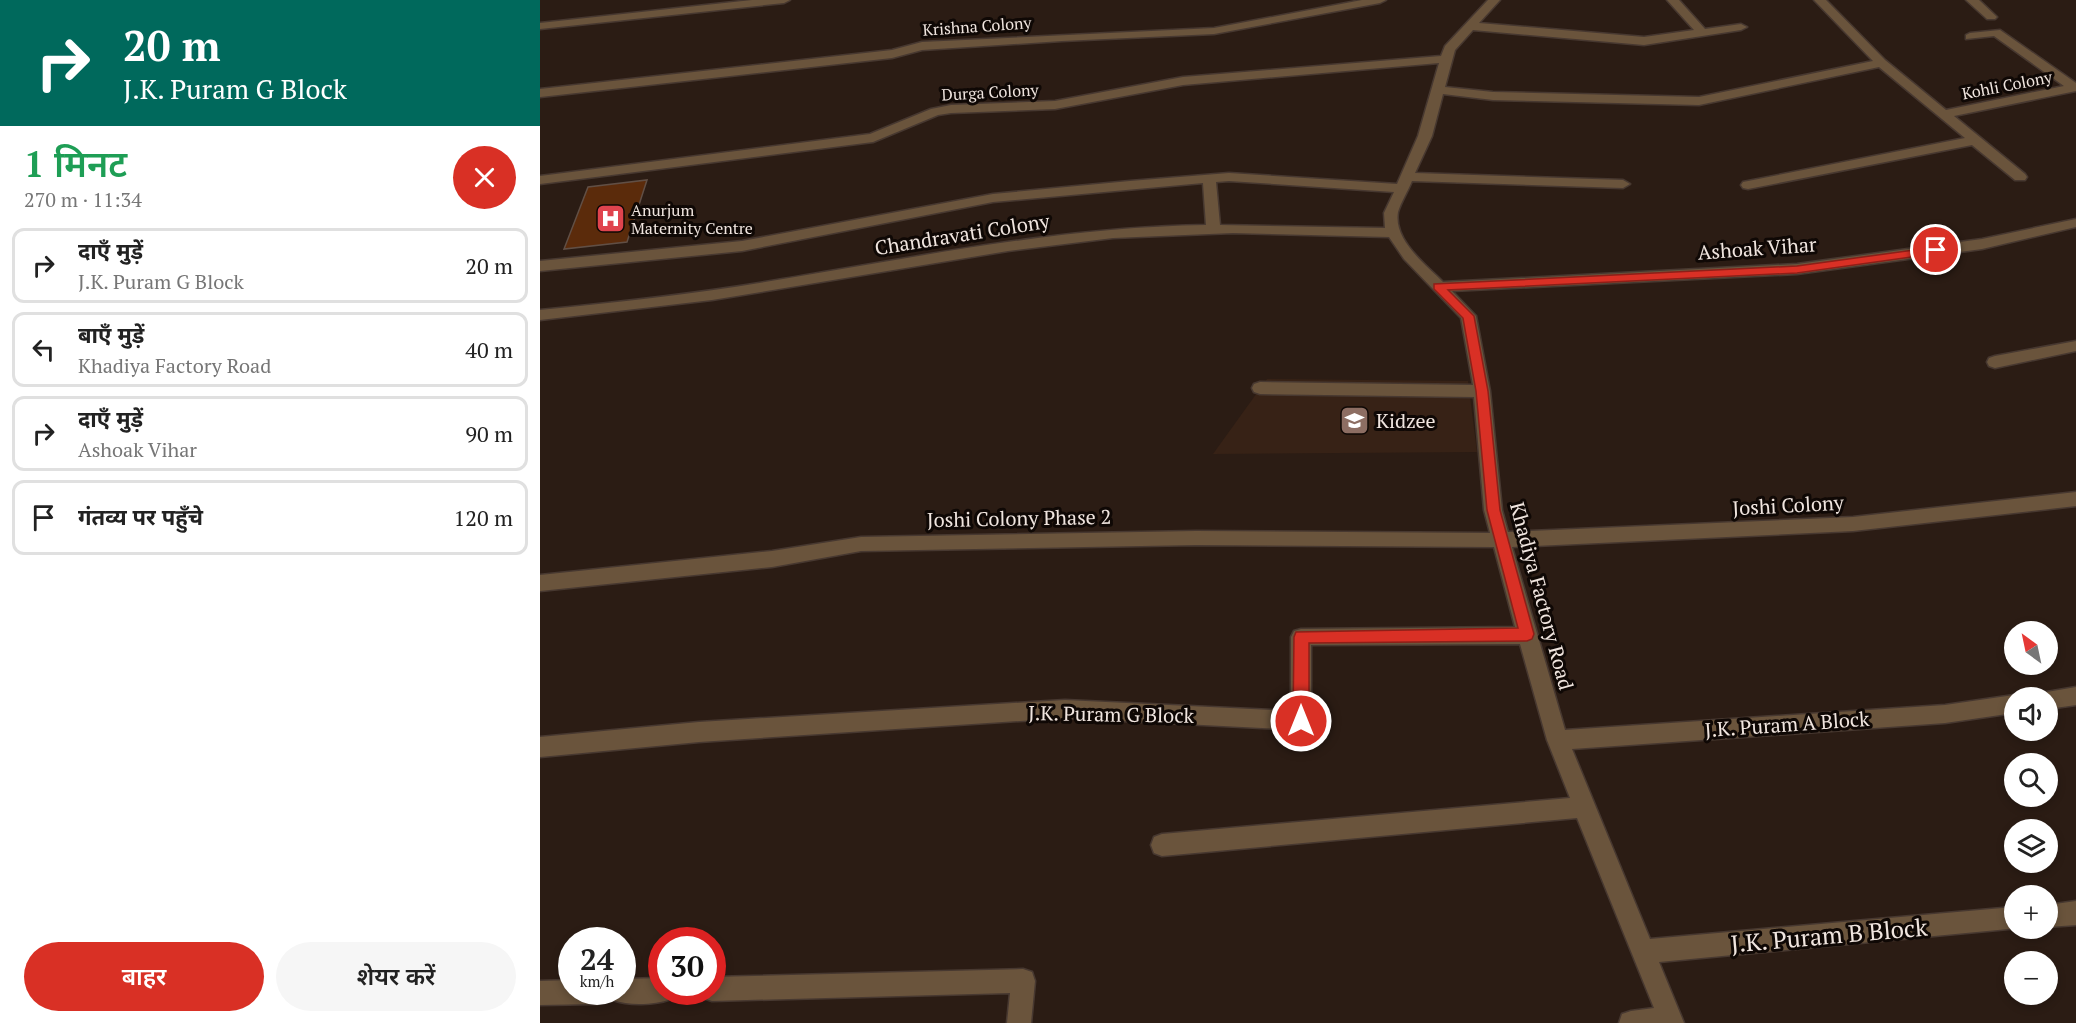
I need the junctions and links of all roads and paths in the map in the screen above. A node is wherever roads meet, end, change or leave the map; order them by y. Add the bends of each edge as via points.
1 (784, 0) edge
2 (1380, 0) edge
3 (1494, 0) edge
4 (1673, 0) edge
5 (1820, 0) edge
6 (1972, 0) edge
7 (749, 2) edge
8 (1991, 17) dead end
9 (540, 26) edge
10 (1470, 26) junction
11 (1741, 27) dead end
12 (1703, 33) junction
13 (1970, 38) dead end
14 (1447, 59) junction
15 (1881, 63) junction
16 (2075, 88) edge
17 (1439, 90) junction
18 (540, 93) edge
19 (1945, 114) junction
20 (1976, 140) junction
21 (2020, 177) dead end
22 (1209, 179) junction
23 (540, 180) edge
24 (1403, 182) junction
25 (1623, 184) dead end
26 (1748, 185) dead end
27 (2076, 223) edge
28 (1213, 227) junction
29 (1393, 232) junction
30 (540, 266) edge
31 (1438, 287) junction
32 (540, 315) edge
33 (2076, 346) edge
34 (1995, 362) dead end
35 (1260, 388) dead end
36 (1482, 391) junction
37 (2076, 499) edge
38 (1502, 540) junction
39 (540, 583) edge
40 (1527, 634) junction
41 (2076, 696) edge
42 (2058, 699) edge
43 (2004, 705) edge
44 (1558, 740) junction
45 (540, 747) edge
46 (1584, 807) junction
47 (1162, 845) dead end
48 (2076, 913) edge
49 (2058, 915) edge
50 (2004, 920) edge
51 (1643, 952) junction
52 (726, 989) edge
53 (540, 993) edge
54 (558, 993) edge
55 (1672, 1021) edge
56 (1019, 1023) edge
57 (1631, 1023) edge

1 - 7 street
2 - 18 street, Krishna Colony via 1214,31 922,46 892,54
3 - 10 street
4 - 12 street
5 - 15 street
6 - 8 street
7 - 9 street
10 - 12 street via 1644,41
10 - 14 street via 1449,49
11 - 12 street
13 - 16 street via 1996,32
14 - 17 street
14 - 23 street, Durga Colony via 1183,81 1055,105 951,109 873,138
15 - 17 street via 1699,101 1493,96
15 - 19 street
16 - 19 street, Kohli Colony
17 - 24 street via 1425,136
19 - 20 street
20 - 21 street
20 - 26 street
22 - 24 street
22 - 28 street
22 - 30 street via 993,198 742,246
24 - 25 street
24 - 29 street via 1390,213
27 - 31 street, Ashoak Vihar via 1982,244 1797,269
28 - 29 street, Chandravati Colony
28 - 32 street, Chandravati Colony via 1074,238 672,301
29 - 31 street, Khadiya Factory Road
31 - 36 street, Khadiya Factory Road via 1468,316
33 - 34 street
35 - 36 street
36 - 38 street, Khadiya Factory Road via 1493,510
37 - 38 street, Joshi Colony via 1853,524
38 - 39 street, Joshi Colony Phase 2 via 1196,538 861,544 772,559
38 - 40 street, Khadiya Factory Road
40 - 44 street, Khadiya Factory Road
40 - 45 street, J.K. Puram G Block via 1301,637 1301,721 1065,709 699,732
41 - 42 street
43 - 44 street, J.K. Puram A Block via 1945,714
44 - 46 street, Khadiya Factory Road
46 - 47 street
46 - 51 street, Khadiya Factory Road
48 - 49 street
50 - 51 street, J.K. Puram B Block
51 - 55 street, Khadiya Factory Road
52 - 56 street via 1023,981
53 - 54 street
55 - 57 street

